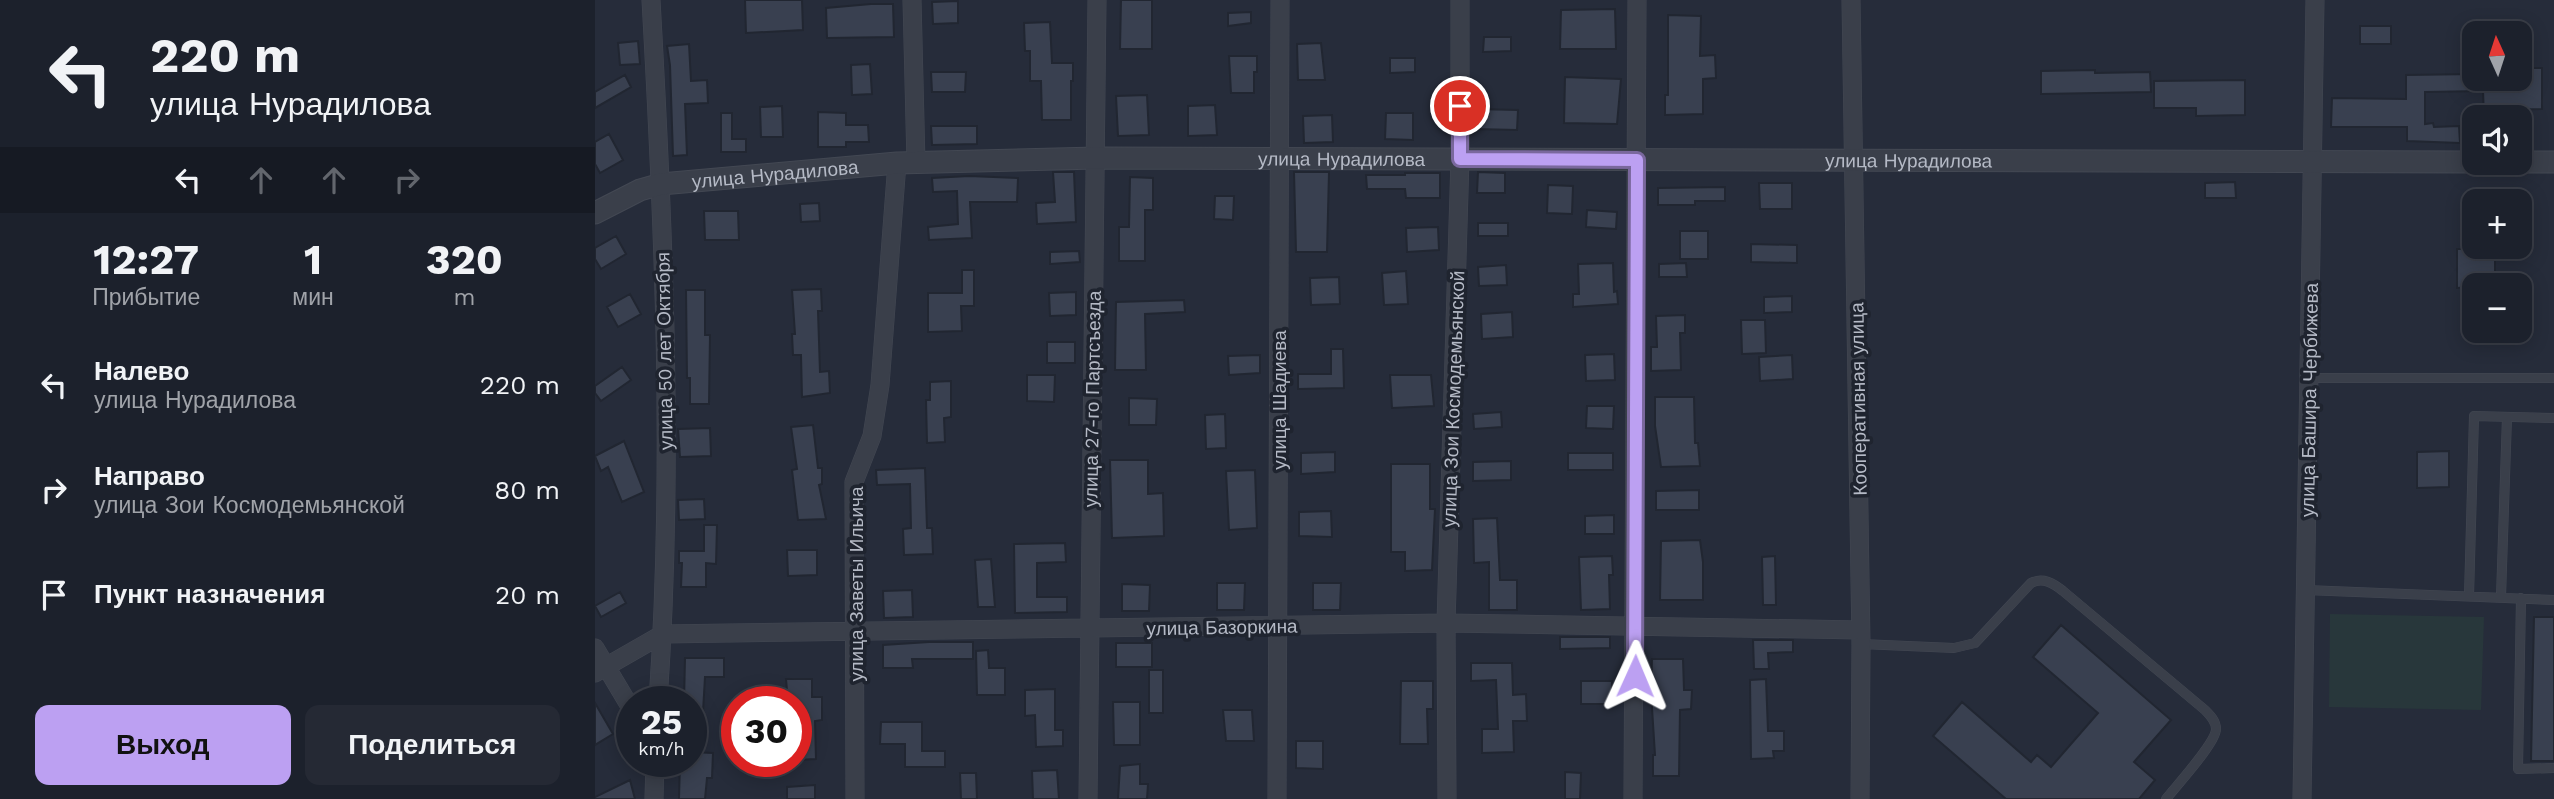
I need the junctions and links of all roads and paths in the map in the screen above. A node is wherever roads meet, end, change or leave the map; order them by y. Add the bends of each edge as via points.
1 (651, 0) edge
2 (912, 0) edge
3 (1097, 0) edge
4 (1280, 0) edge
5 (1460, 0) edge
6 (1637, 0) edge
7 (1851, 0) edge
8 (2315, 0) edge
9 (1096, 158) junction
10 (1460, 159) junction
11 (1280, 160) junction
12 (1637, 160) junction
13 (1855, 161) junction
14 (2462, 162) edge
15 (2532, 162) edge
16 (2554, 162) edge
17 (906, 163) junction
18 (2312, 163) junction
19 (661, 184) junction
20 (595, 213) edge
21 (2309, 378) junction
22 (2554, 378) edge
23 (2507, 417) junction
24 (2554, 418) edge
25 (2306, 590) junction
26 (2469, 596) junction
27 (2501, 597) junction
28 (2521, 598) junction
29 (2554, 600) edge
30 (1446, 623) junction
31 (1279, 626) junction
32 (1635, 627) junction
33 (1089, 628) junction
34 (854, 631) junction
35 (663, 634) junction
36 (1861, 637) junction
37 (595, 648) edge
38 (601, 670) edge
39 (659, 686) edge
40 (616, 689) edge
41 (2554, 768) edge
42 (655, 777) edge
43 (655, 799) edge
44 (855, 799) edge
45 (1088, 799) edge
46 (1277, 799) edge
47 (1447, 799) edge
48 (1633, 799) edge
49 (1860, 799) edge
50 (2166, 799) edge
51 (2302, 799) edge

1 - 19 street, улица 50 лет Октября
2 - 17 street, улица Заветы Ильича
3 - 9 street, улица 27-го Партсъезда
4 - 11 street, улица Шадиева
5 - 10 street, улица Зои Космодемьянской
6 - 12 street
7 - 13 street, Кооперативная улица
8 - 18 street, улица Башира Чербижева
9 - 11 street, улица Нурадилова
9 - 17 street, улица Нурадилова
9 - 33 street, улица 27-го Партсъезда
10 - 11 street, улица Нурадилова
10 - 12 street, улица Нурадилова
10 - 30 street, улица Зои Космодемьянской
11 - 31 street, улица Шадиева
12 - 13 street, улица Нурадилова
12 - 32 street
13 - 18 street, улица Нурадилова
13 - 36 street, Кооперативная улица
14 - 18 street, улица Нурадилова
15 - 16 street
17 - 19 street, улица Нурадилова
17 - 34 street, улица Заветы Ильича via 872,436 854,482
18 - 21 street, улица Башира Чербижева
19 - 20 street, улица Нурадилова
19 - 35 street, улица 50 лет Октября
21 - 22 lane
21 - 25 street, улица Башира Чербижева
23 - 24 lane
23 - 26 lane via 2473,416
23 - 27 lane
25 - 26 lane
25 - 51 street, улица Башира Чербижева
26 - 27 lane
27 - 28 lane
28 - 29 lane
28 - 41 lane via 2518,769
30 - 31 street, улица Базоркина
30 - 32 street, улица Базоркина
30 - 47 street, улица Зои Космодемьянской
31 - 33 street, улица Базоркина
31 - 46 street, улица Шадиева
32 - 36 street, улица Базоркина
32 - 48 street
33 - 34 street, улица Базоркина
33 - 45 street, улица 27-го Партсъезда
34 - 35 street, улица Базоркина
34 - 44 street, улица Заветы Ильича
35 - 38 street, улица Базоркина
35 - 39 street, улица 50 лет Октября
36 - 49 street, Кооперативная улица
36 - 50 lane via 1954,648 1975,643 2031,583 2050,583 2215,722 2209,745
37 - 38 street
38 - 40 street
42 - 43 street

